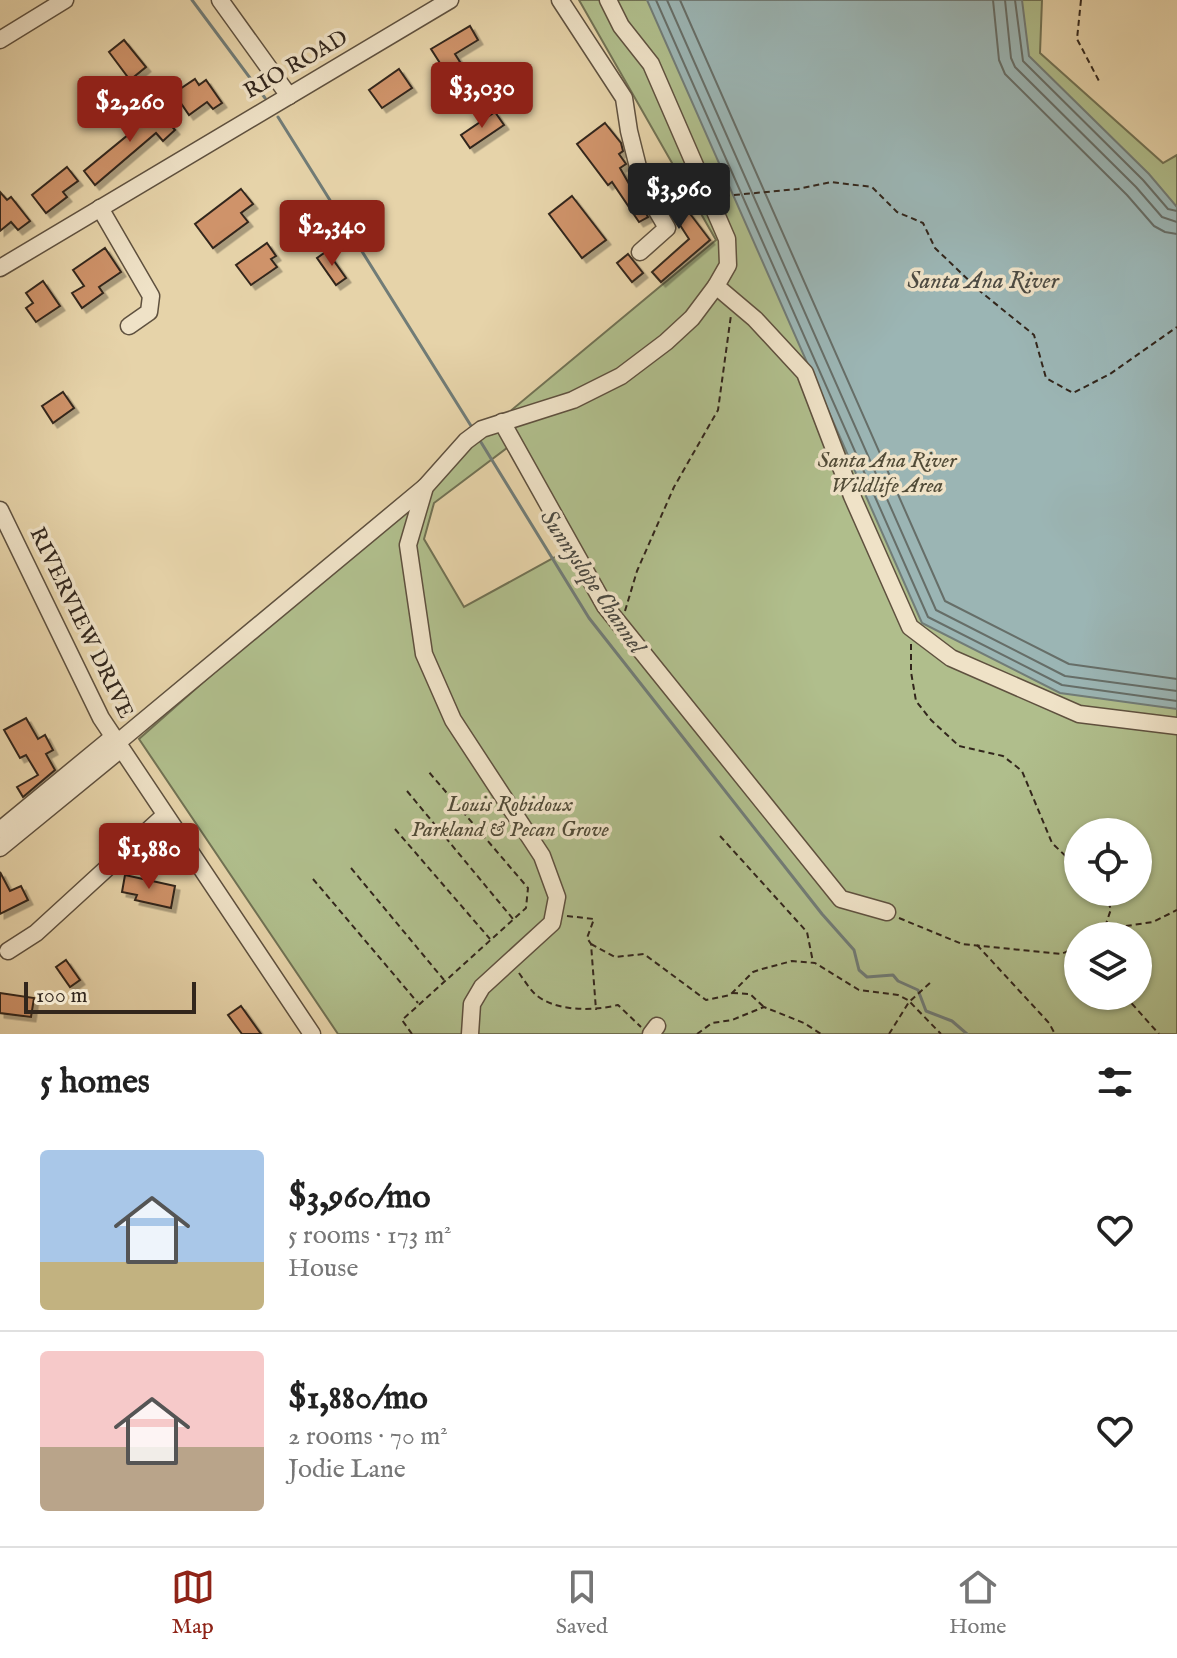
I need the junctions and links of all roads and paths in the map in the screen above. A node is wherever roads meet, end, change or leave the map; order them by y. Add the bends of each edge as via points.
1 (65, 0) edge
2 (220, 0) edge
3 (450, 0) edge
4 (560, 0) edge
5 (608, 0) edge
6 (1081, 0) edge
7 (0, 40) edge
8 (1099, 81) dead end
9 (277, 103) junction
10 (710, 197) junction
11 (100, 208) junction
12 (640, 252) dead end
13 (0, 268) edge
14 (716, 286) junction
15 (736, 303) junction
16 (129, 326) dead end
17 (1177, 327) edge
18 (502, 422) junction
19 (425, 487) junction
20 (0, 510) edge
21 (620, 625) junction
22 (910, 627) junction
23 (1177, 726) edge
24 (117, 743) junction
25 (428, 771) dead end
26 (407, 791) dead end
27 (165, 815) junction
28 (395, 829) dead end
29 (0, 830) edge
30 (720, 836) dead end
31 (0, 848) edge
32 (1064, 855) edge
33 (351, 868) dead end
34 (313, 879) dead end
35 (1177, 910) edge
36 (887, 912) joint
37 (554, 915) junction
38 (514, 919) junction
39 (1152, 922) edge
40 (491, 939) junction
41 (591, 944) junction
42 (977, 945) junction
43 (8, 951) dead end
44 (1064, 953) edge
45 (512, 959) junction
46 (813, 963) junction
47 (445, 981) junction
48 (931, 982) dead end
49 (732, 993) junction
50 (909, 1002) junction
51 (419, 1004) junction
52 (596, 1010) junction
53 (768, 1010) junction
54 (1138, 1010) edge
55 (654, 1030) edge
56 (312, 1034) edge
57 (412, 1034) edge
58 (470, 1034) edge
59 (697, 1034) edge
60 (821, 1034) edge
61 (889, 1034) edge
62 (941, 1034) edge
63 (1055, 1034) edge
64 (1159, 1034) edge

1 - 7 street
2 - 9 street
3 - 9 street, RIO ROAD
4 - 12 street via 624,98 643,187 667,228
5 - 10 street via 651,64
6 - 8 path via 1077,39
9 - 11 street, RIO ROAD
10 - 14 street via 727,239 728,265
10 - 17 path via 831,182 872,187 897,212 923,223 935,248 1034,335 1046,378 1073,393
11 - 13 street, RIO ROAD
11 - 16 street via 151,296 149,312
14 - 15 street
14 - 18 street via 692,318 621,376 573,400
15 - 21 path via 728,325 718,410 674,487
15 - 22 street via 805,373
18 - 19 street via 466,441
18 - 21 street
19 - 24 street
19 - 37 street via 408,545 424,654 453,720 542,856 557,897
20 - 24 street, RIVERVIEW DRIVE
21 - 36 street via 841,899
22 - 23 street via 951,658 1079,714
22 - 32 path via 916,701 959,746 1003,756 1022,771 1052,843
24 - 27 street, RIVERVIEW DRIVE
24 - 29 street
24 - 31 street
25 - 38 path via 528,888 526,908
26 - 38 path
27 - 43 street via 36,933
27 - 56 street, RIVERVIEW DRIVE
28 - 40 path
30 - 46 path via 807,932
33 - 47 path
34 - 51 path
35 - 39 path
36 - 42 path via 962,944
37 - 41 path via 594,919 587,938
37 - 45 street via 552,923
38 - 40 path
40 - 47 path
41 - 49 path via 615,957 644,954 706,1000
41 - 52 path
42 - 44 path
42 - 63 path
45 - 52 path via 538,997 573,1009
45 - 58 street via 472,1004
46 - 49 path via 792,961 753,972
46 - 50 path via 859,990 886,991
47 - 51 path
48 - 50 path
49 - 53 path via 750,994
50 - 61 path
50 - 62 path
51 - 57 path via 402,1020
52 - 55 path via 618,1005 637,1026
53 - 59 path via 712,1023
53 - 60 path
54 - 64 path

